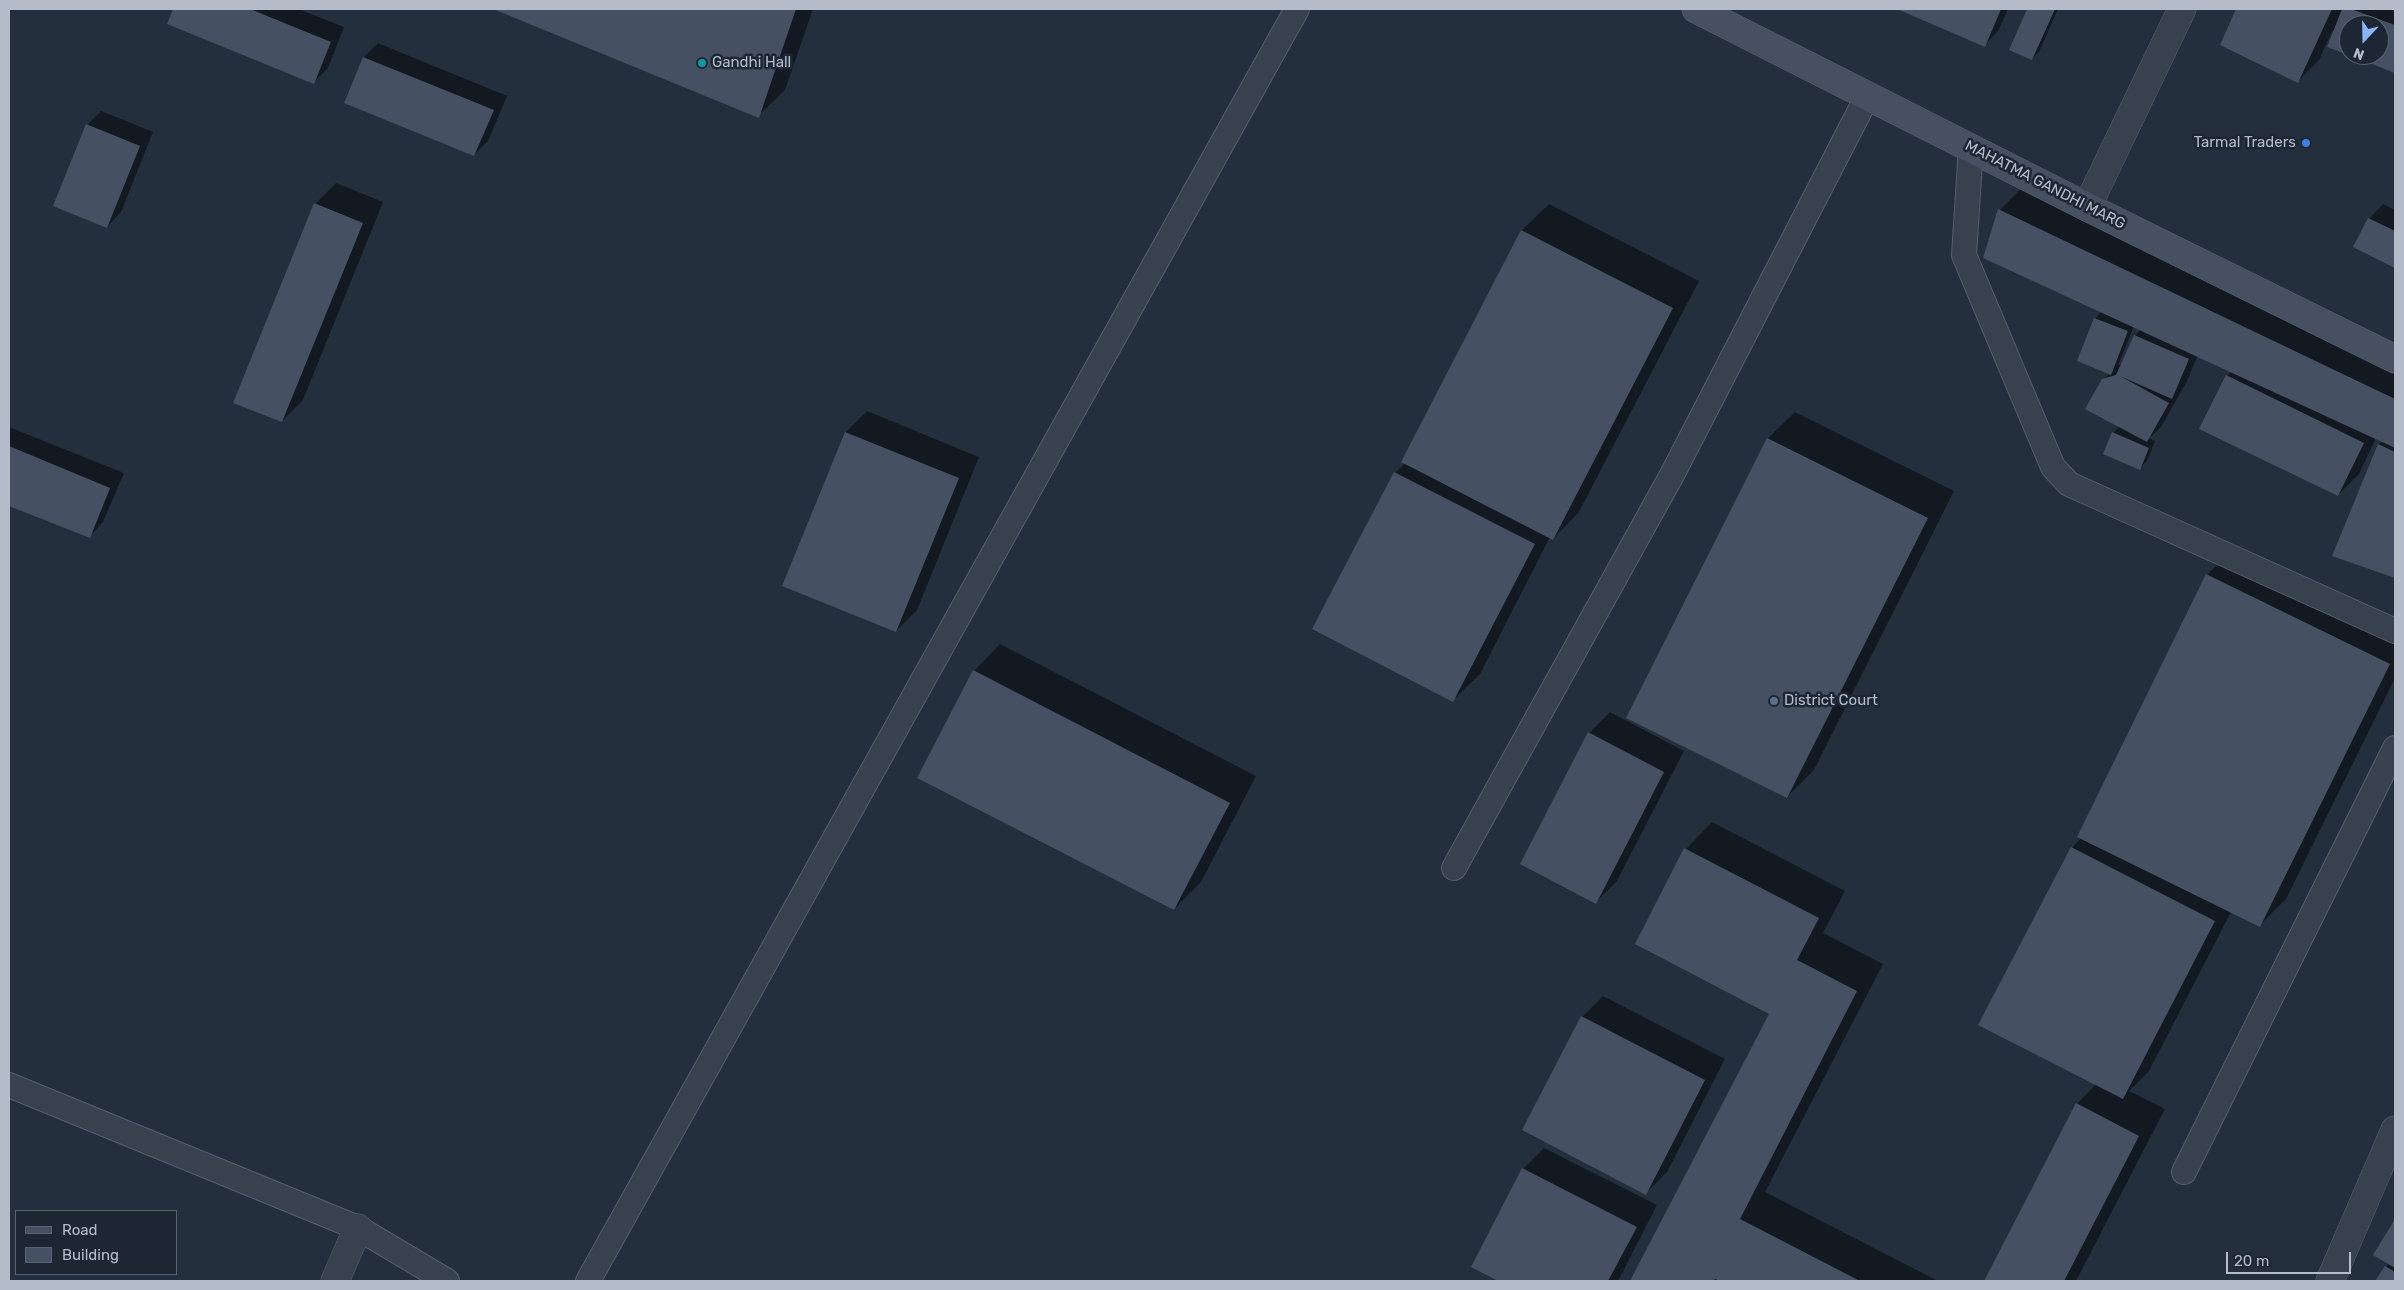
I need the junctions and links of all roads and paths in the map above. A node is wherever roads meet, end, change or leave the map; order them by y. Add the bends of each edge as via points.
1 (1297, 9) edge
2 (1696, 9) edge
3 (2182, 9) edge
4 (1868, 95) junction
5 (1971, 148) junction
6 (2087, 207) junction
7 (2395, 359) edge
8 (2395, 631) edge
9 (2395, 748) edge
10 (1454, 868) dead end
11 (9, 1084) edge
12 (2395, 1130) edge
13 (2184, 1172) dead end
14 (358, 1228) junction
15 (335, 1281) edge
16 (447, 1281) edge
17 (588, 1281) edge
18 (2330, 1281) edge

1 - 17 lane
2 - 4 main road, MAHATMA GANDHI MARG
3 - 6 street
4 - 5 main road, MAHATMA GANDHI MARG
4 - 10 lane via 1673,473
5 - 6 main road, MAHATMA GANDHI MARG
5 - 8 lane via 1964,255 2053,467 2069,484
6 - 7 main road, MAHATMA GANDHI MARG
9 - 13 lane
11 - 14 lane
12 - 18 street
14 - 15 street
14 - 16 lane

